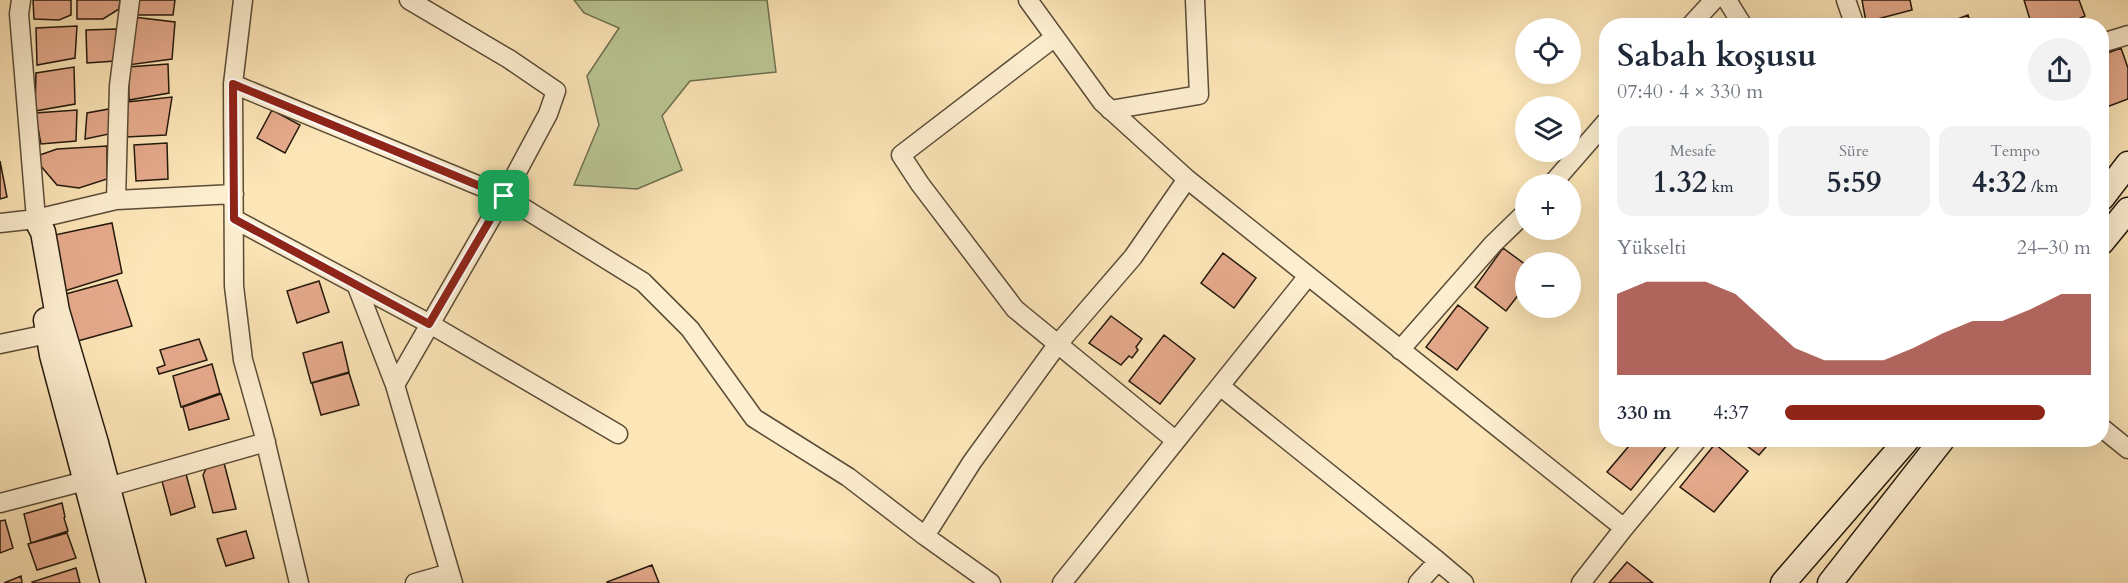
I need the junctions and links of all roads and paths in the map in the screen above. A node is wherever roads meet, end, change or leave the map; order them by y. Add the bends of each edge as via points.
1 (21, 0) edge
2 (130, 0) edge
3 (243, 0) edge
4 (409, 0) edge
5 (1028, 0) edge
6 (1195, 0) edge
7 (1714, 0) edge
8 (1727, 0) edge
9 (1846, 0) edge
10 (1697, 18) edge
11 (1738, 18) edge
12 (1852, 18) edge
13 (2128, 34) edge
14 (1055, 37) junction
15 (2109, 41) edge
16 (233, 84) junction
17 (1110, 110) junction
18 (1599, 130) edge
19 (2128, 164) edge
20 (1561, 174) edge
21 (1187, 179) junction
22 (2109, 189) edge
23 (234, 195) junction
24 (504, 196) junction
25 (116, 200) junction
26 (2128, 210) edge
27 (36, 219) junction
28 (234, 219) junction
29 (0, 223) edge
30 (1515, 223) edge
31 (2109, 233) edge
32 (1308, 276) junction
33 (356, 284) junction
34 (429, 324) junction
35 (48, 334) junction
36 (0, 344) edge
37 (1057, 345) junction
38 (1400, 350) junction
39 (395, 385) junction
40 (1220, 386) junction
41 (618, 434) dead end
42 (2109, 434) edge
43 (1175, 440) junction
44 (266, 442) junction
45 (1691, 447) edge
46 (1901, 447) edge
47 (1937, 447) edge
48 (2128, 449) edge
49 (97, 484) junction
50 (0, 503) edge
51 (1624, 528) junction
52 (925, 536) junction
53 (1438, 561) junction
54 (452, 578) edge
55 (113, 583) edge
56 (133, 583) edge
57 (299, 583) edge
58 (415, 583) edge
59 (991, 583) edge
60 (1062, 583) edge
61 (1419, 583) edge
62 (1464, 583) edge
63 (1581, 583) edge
64 (1783, 583) edge
65 (1830, 583) edge

1 - 27 street
2 - 25 street via 119,86
3 - 16 street
4 - 24 street via 556,91 548,114
5 - 14 street
6 - 17 street via 1199,95
7 - 10 street
8 - 11 street
9 - 12 street
13 - 15 street
14 - 17 street
14 - 37 street via 902,155 1015,309
16 - 23 street
16 - 24 street
17 - 21 street
18 - 20 street
19 - 22 street
21 - 32 street
21 - 37 street via 1133,257
23 - 25 street
23 - 28 street
24 - 34 street
24 - 52 street via 643,282 690,329 754,418 848,477
25 - 27 street
26 - 31 street
27 - 29 street
27 - 35 street via 30,238
27 - 49 street via 43,232
28 - 33 street
28 - 44 street via 234,286 243,360
30 - 38 street
32 - 38 street
32 - 40 street
33 - 34 street
33 - 39 street
34 - 39 street
34 - 41 street
35 - 36 street
35 - 49 street
37 - 43 street
37 - 52 street via 972,462
38 - 51 street
39 - 54 street
40 - 43 street
40 - 53 street
42 - 48 street
43 - 60 street
44 - 49 street
44 - 57 street
45 - 51 street
46 - 64 street
47 - 65 street
49 - 50 street
49 - 55 street
49 - 56 street
51 - 63 street
52 - 59 street
53 - 61 street
53 - 62 street
54 - 58 street

